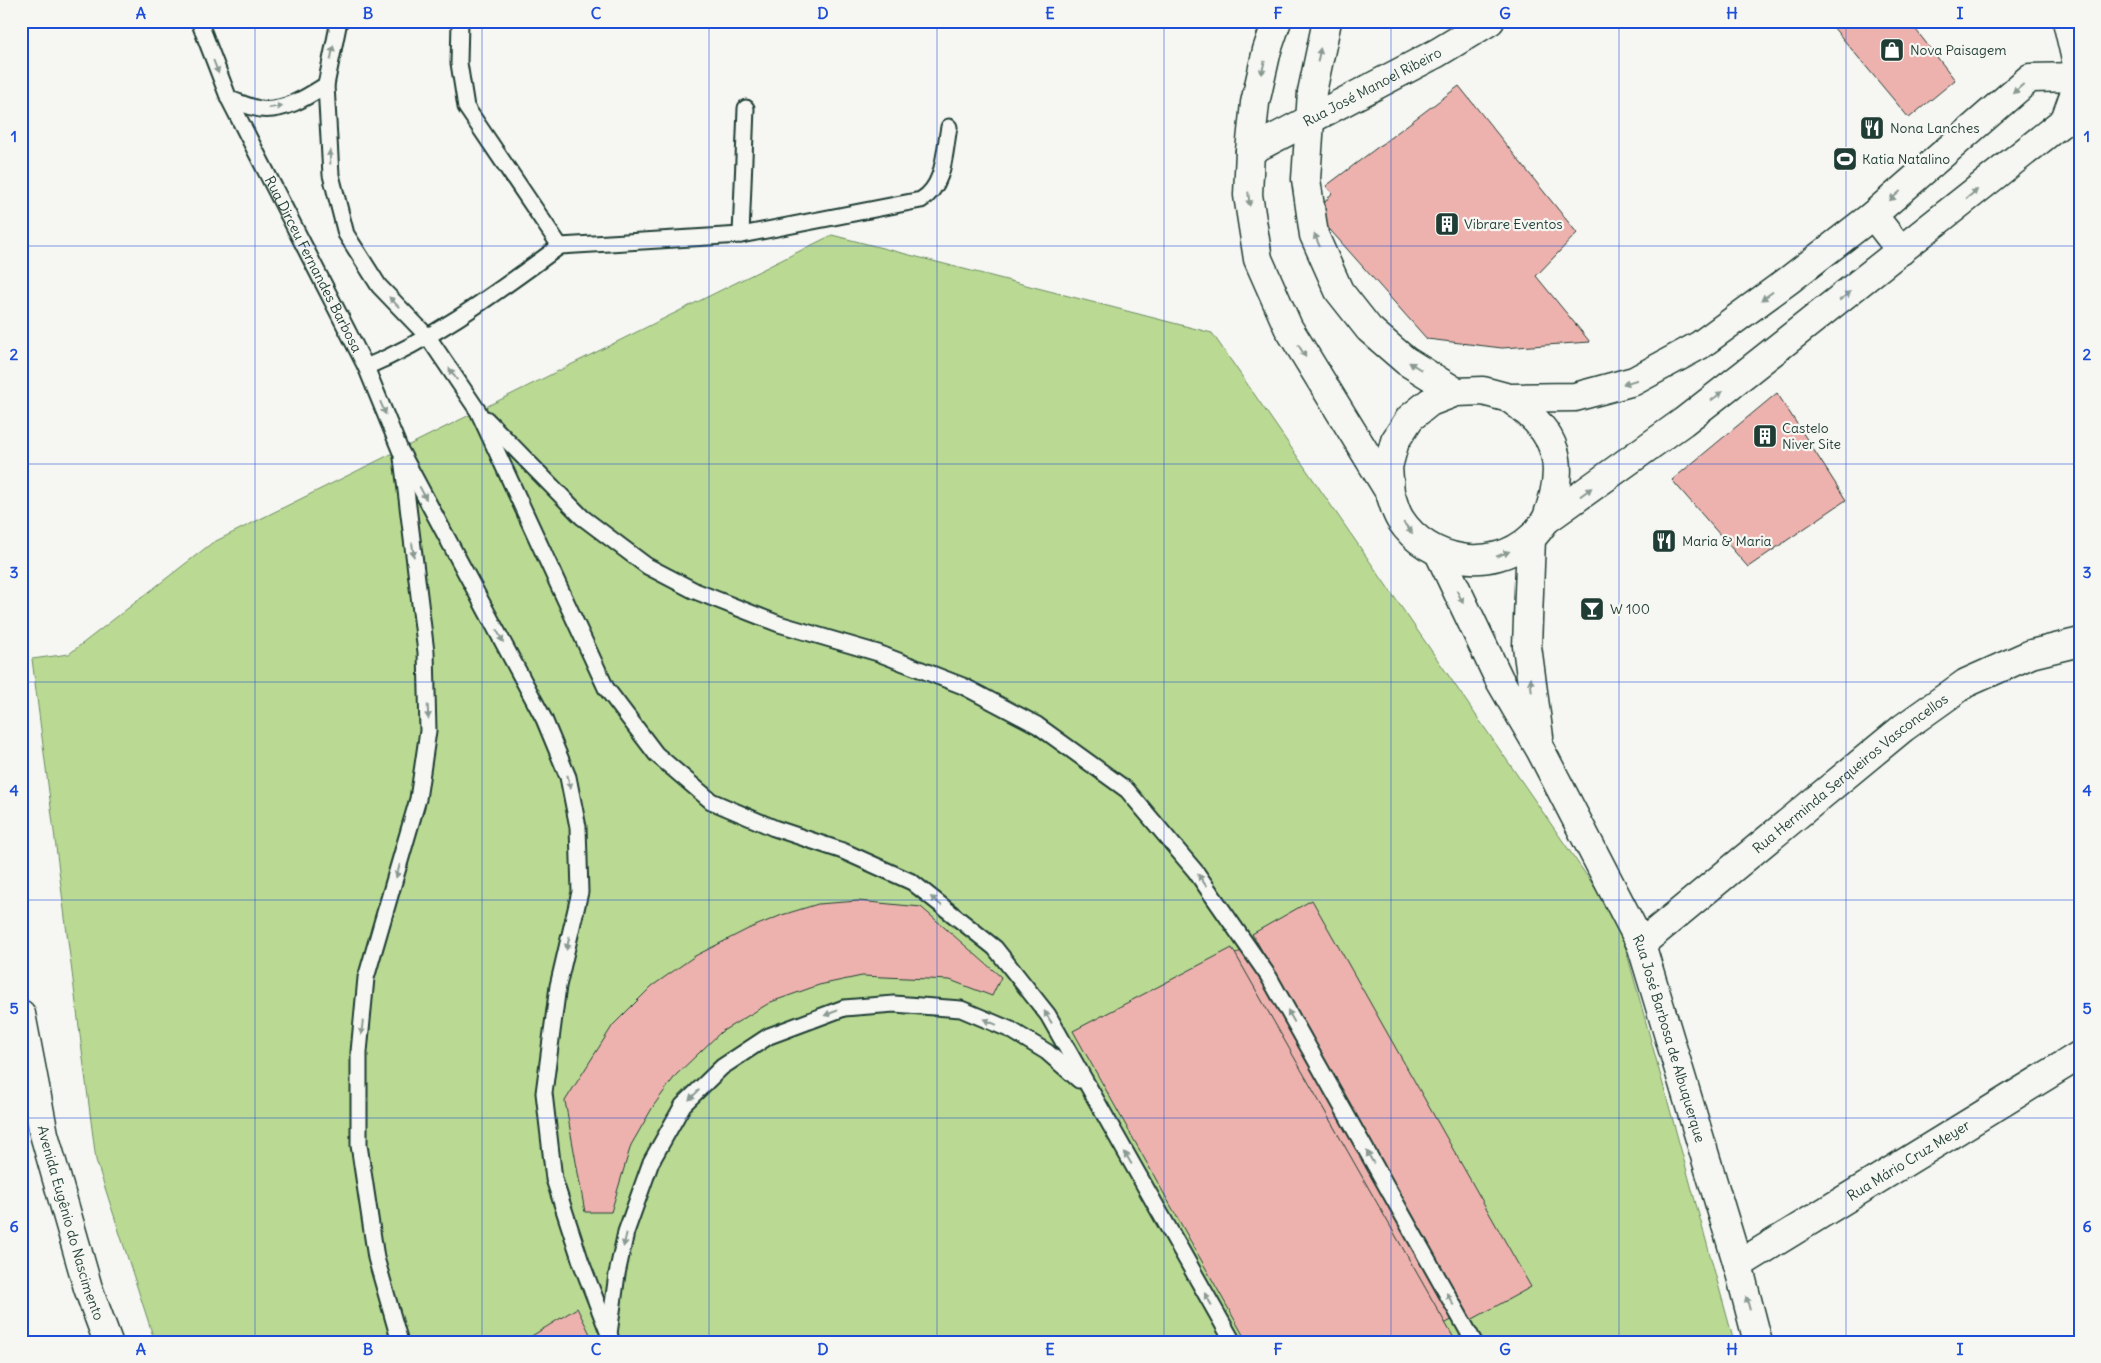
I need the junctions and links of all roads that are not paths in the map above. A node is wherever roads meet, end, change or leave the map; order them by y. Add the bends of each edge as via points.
1 (198, 21) edge
2 (339, 21) edge
3 (460, 21) edge
4 (1277, 21) edge
5 (1327, 21) edge
6 (1490, 21) edge
7 (2067, 21) edge
8 (2080, 77) edge
9 (326, 85) junction
10 (229, 99) junction
11 (746, 108) dead end
12 (1310, 120) junction
13 (949, 127) dead end
14 (1250, 151) junction
15 (1873, 216) junction
16 (741, 236) junction
17 (560, 246) junction
18 (1901, 251) junction
19 (428, 337) junction
20 (366, 367) junction
21 (1456, 392) junction
22 (1509, 398) junction
23 (478, 411) junction
24 (400, 450) junction
25 (1390, 493) junction
26 (1539, 529) junction
27 (1439, 553) junction
28 (2080, 642) edge
29 (1541, 751) junction
30 (1641, 944) junction
31 (21, 1014) edge
32 (2080, 1055) edge
33 (1088, 1087) junction
34 (1738, 1265) junction
35 (611, 1339) edge
36 (108, 1342) edge
37 (400, 1342) edge
38 (1233, 1342) edge
39 (1474, 1342) edge
40 (1758, 1342) edge

1 -> 10 lane, Rua Dirceu Fernandes Barbosa
9 -> 2 lane
3 - 17 lane via 459,63 466,107
4 -> 14 street via 1255,102
12 -> 5 street via 1312,92
6 - 12 street, Rua José Manoel Ribeiro
7 - 8 street
8 -> 15 street via 2030,78
18 -> 8 street via 2065,120
10 -> 9 lane via 260,109 282,108
19 -> 9 lane via 379,286 346,234 331,175
10 - 20 lane, Rua Dirceu Fernandes Barbosa
11 - 16 lane
12 - 14 street, Rua José Manoel Ribeiro
21 -> 12 street via 1406,360 1369,329 1339,291 1314,235 1306,179
13 - 16 lane via 938,183 931,194 921,200
14 -> 25 street via 1248,195 1258,259 1288,327
15 - 18 street
15 -> 22 street via 1700,345 1634,381 1575,397
16 - 17 lane
17 - 19 lane, Rua Dirceu Fernandes Barbosa via 462,317
26 -> 18 street
19 - 20 lane, Rua Dirceu Fernandes Barbosa via 405,351
23 -> 19 lane
20 -> 24 lane
21 - 22 street via 1483,391
21 - 25 street via 1430,402 1410,418 1400,433 1388,467
22 - 26 street via 1532,414 1549,438 1557,465 1556,494
33 -> 23 lane via 1048,1015 995,948 912,882 843,851 774,828 711,801 656,754 606,688
39 -> 23 lane via 1269,977 1196,872 1127,790 1037,725 963,686 878,653 779,624 694,591 646,566 582,518
24 -> 35 lane via 544,719 568,777 578,827 580,892 558,986 544,1093 554,1179
24 -> 37 lane via 426,652 428,732 418,799 366,978 359,1061 359,1145 376,1258
25 -> 27 street via 1399,518 1416,538
27 -> 26 street via 1464,560 1491,559 1512,551
29 -> 26 street, Rua José Barbosa de Albuquerque via 1527,646 1527,608
27 -> 29 street, Rua José Barbosa de Albuquerque via 1499,679
28 - 30 street, Rua Herminda Serqueiros Vasconcellos via 2031,654 1966,684 1903,728
29 - 30 street, Rua José Barbosa de Albuquerque
30 - 34 street, Rua José Barbosa de Albuquerque
31 - 36 street, Avenida Eugênio do Nascimento via 44,1134 88,1288
32 - 34 street, Rua Mário Cruz Meyer
33 -> 35 lane via 1047,1052 1011,1030 961,1009 894,1004 844,1008 770,1036 722,1068 683,1105 651,1162 624,1241 617,1274
38 -> 33 lane
40 -> 34 street, Rua José Barbosa de Albuquerque

